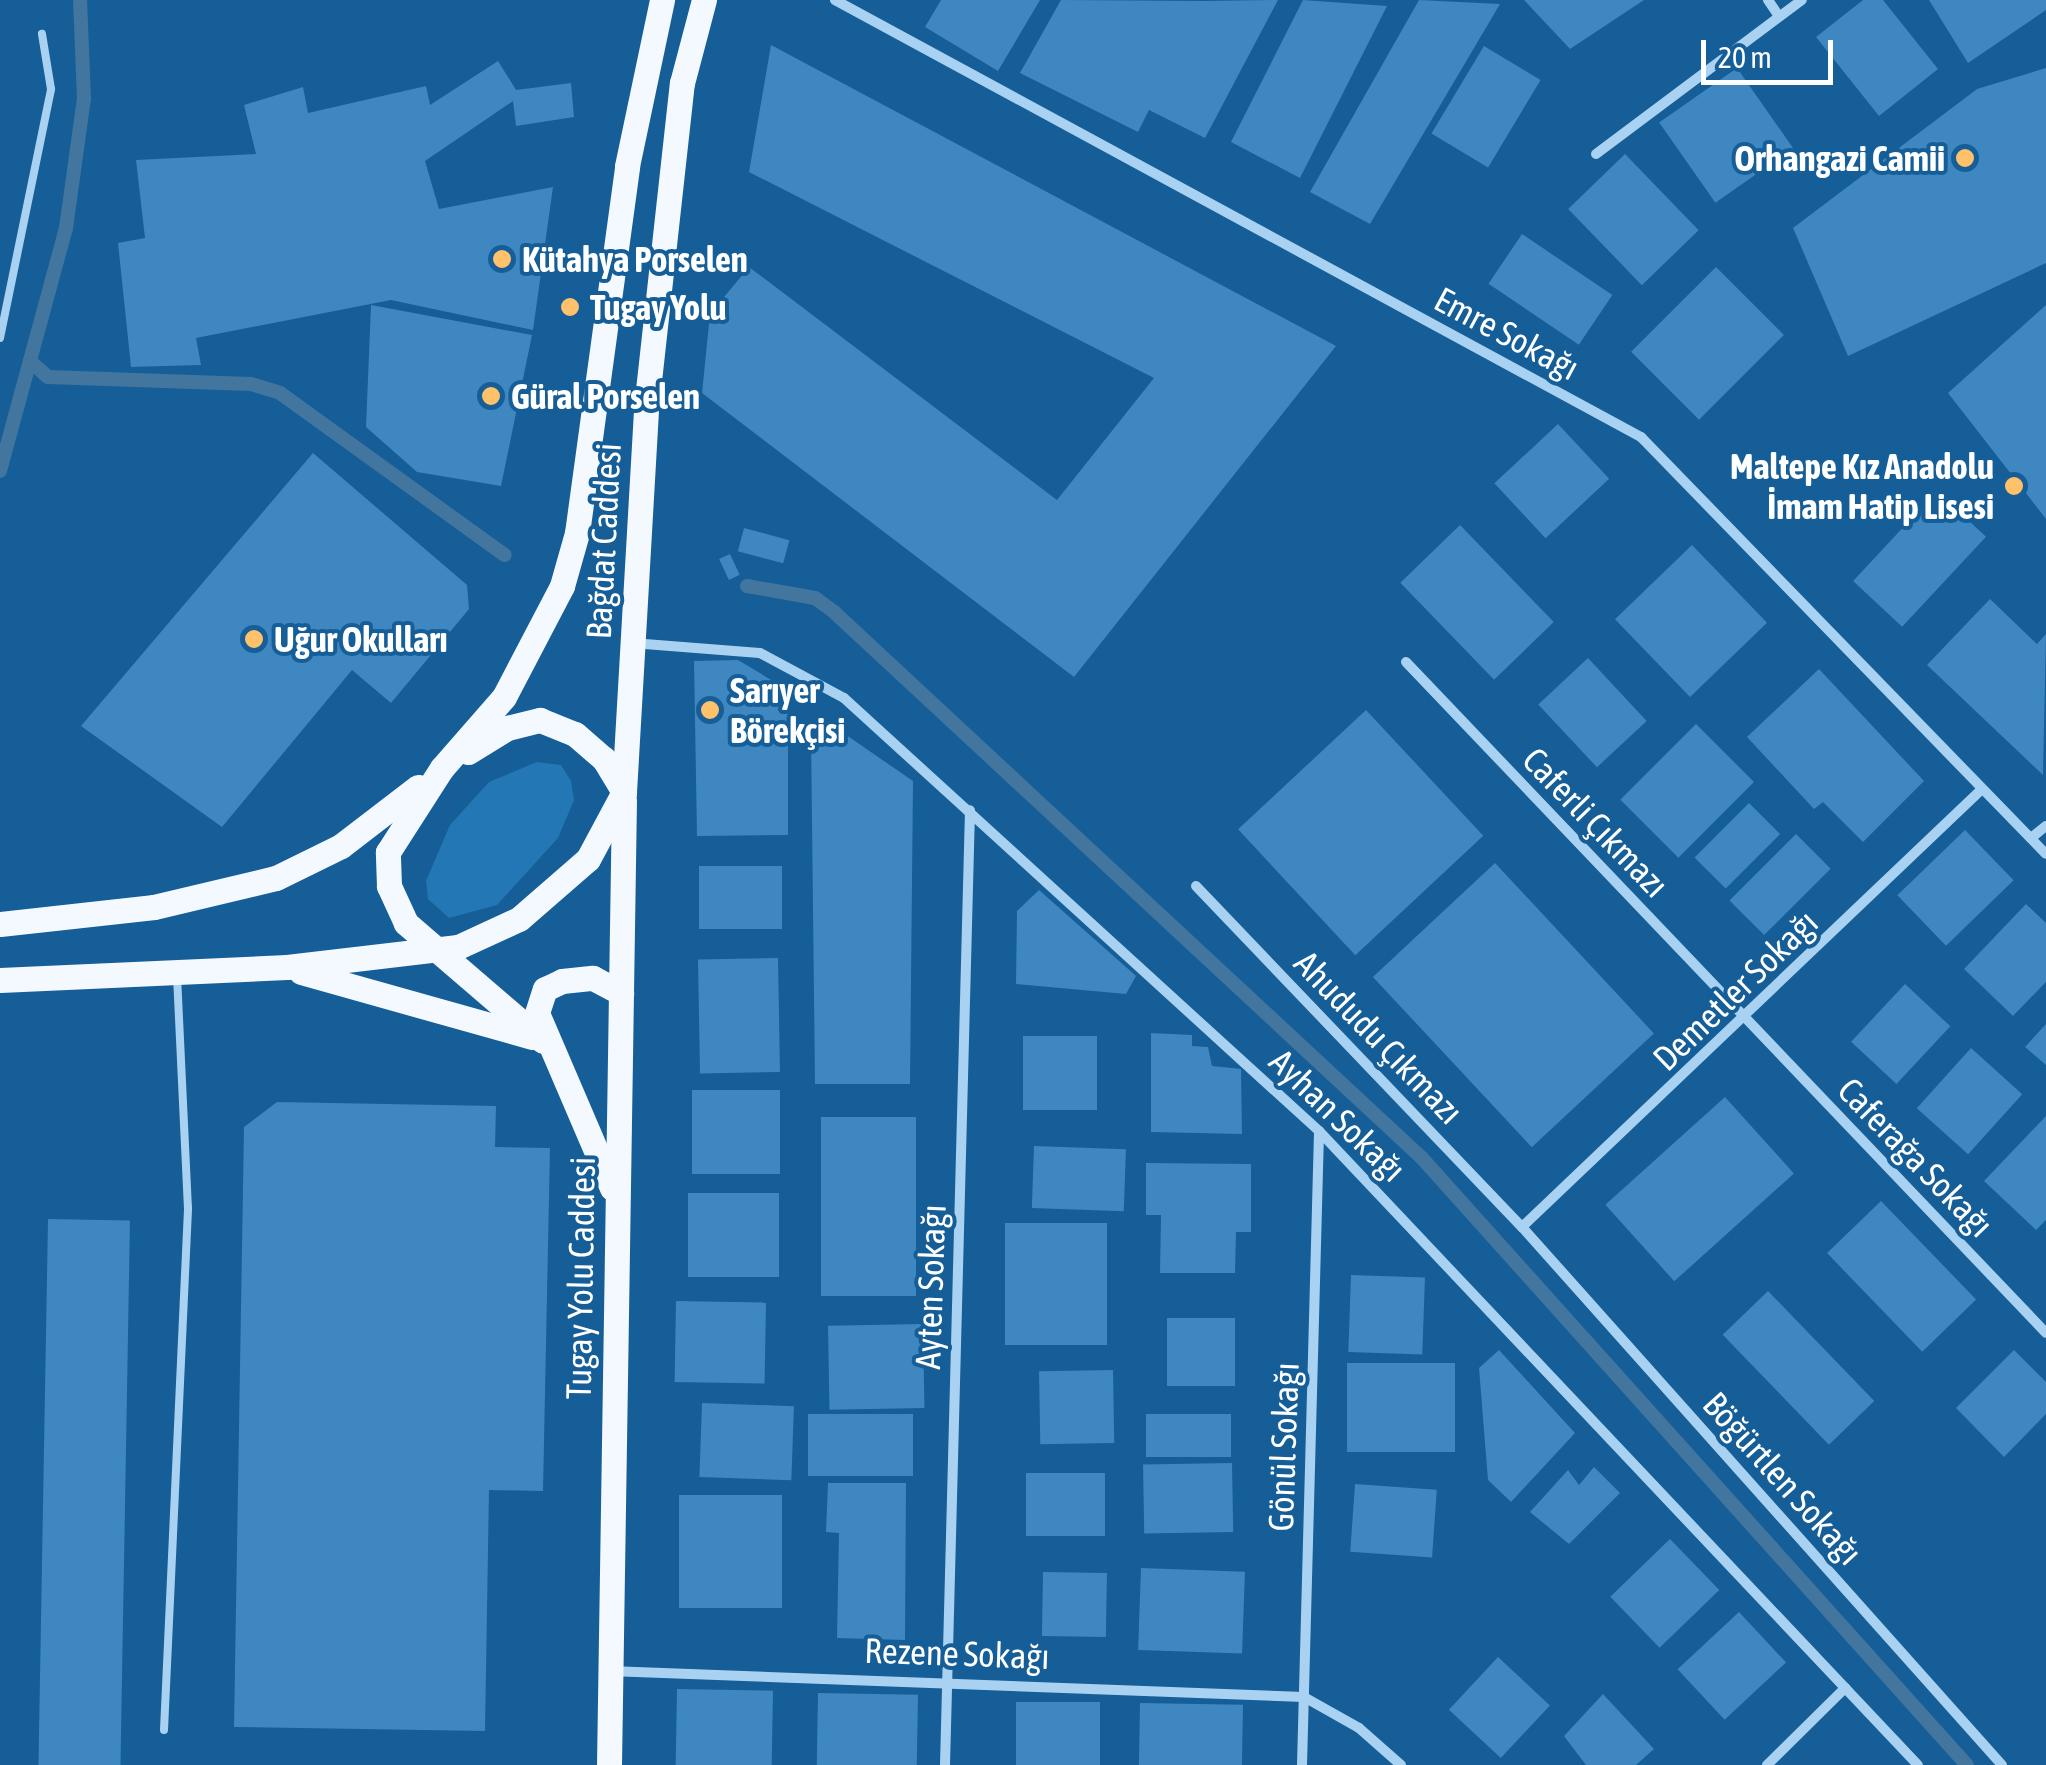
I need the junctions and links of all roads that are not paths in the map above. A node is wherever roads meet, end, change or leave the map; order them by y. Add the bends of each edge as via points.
1 (662, 0) edge
2 (704, 0) edge
3 (834, 0) edge
4 (1768, 0) edge
5 (1802, 0) edge
6 (1778, 15) junction
7 (42, 34) dead end
8 (1596, 154) dead end
9 (0, 338) edge
10 (631, 643) junction
11 (1406, 662) dead end
12 (442, 768) junction
13 (1982, 789) junction
14 (624, 792) junction
15 (970, 810) junction
16 (2046, 826) edge
17 (2031, 838) junction
18 (2046, 854) edge
19 (1196, 886) dead end
20 (0, 924) edge
21 (432, 952) junction
22 (287, 968) junction
23 (176, 970) junction
24 (0, 980) edge
25 (622, 993) junction
26 (1746, 1020) junction
27 (543, 1040) junction
28 (1319, 1131) junction
29 (616, 1197) junction
30 (1522, 1227) junction
31 (2046, 1333) edge
32 (608, 1671) junction
33 (947, 1679) junction
34 (1845, 1688) junction
35 (1304, 1697) junction
36 (164, 1730) dead end
37 (1998, 1760) edge
38 (609, 1765) edge
39 (946, 1765) edge
40 (1302, 1765) edge
41 (1400, 1765) edge
42 (1767, 1765) edge
43 (1918, 1765) edge
44 (1982, 1765) edge

1 - 12 main road, Bağdat Caddesi via 627,166 572,550 540,634 504,697
2 - 10 main road, Bağdat Caddesi via 682,83 646,408
3 - 13 street, Emre Sokağı via 1641,437
4 - 6 street
5 - 6 street
6 - 8 street
7 - 9 lane via 51,89
10 - 14 main road, Bağdat Caddesi
10 - 15 street, Ayhan Sokağı via 760,653 844,698
11 - 26 street, Caferli Çıkmazı
12 - 14 main road, Bağdat Caddesi via 506,728 540,720 575,734 604,759
12 - 20 main road, Bağdat Caddesi via 341,846 276,878 154,908
12 - 21 main road, Bağdat Caddesi via 393,837 387,870 396,906
13 - 17 street, Emre Sokağı
13 - 26 street, Demetler Sokağı
14 - 21 main road, Bağdat Caddesi via 588,858 547,898 488,938
14 - 25 main road, Tugay Yolu Caddesi
15 - 28 street, Ayhan Sokağı
15 - 33 street, Ayten Sokağı
16 - 17 street
17 - 18 street, Emre Sokağı
19 - 30 street, Ahududu Çıkmazı
21 - 22 main road, Bağdat Caddesi
21 - 27 main road
22 - 23 main road, Bağdat Caddesi
22 - 27 main road
23 - 24 main road, Bağdat Caddesi
23 - 36 lane via 188,1209
25 - 27 main road via 592,978 545,989 538,1013
25 - 29 main road, Tugay Yolu Caddesi
26 - 30 street, Demetler Sokağı
26 - 31 street, Caferağa Sokağı
27 - 29 main road
28 - 34 street, Ayhan Sokağı
28 - 35 street, Gönül Sokağı
29 - 32 main road, Tugay Yolu Caddesi
30 - 37 street, Böğürtlen Sokağı
32 - 33 street, Rezene Sokağı
32 - 38 main road, Tugay Yolu Caddesi
33 - 35 street, Rezene Sokağı
33 - 39 street, Ayten Sokağı
34 - 42 street
34 - 43 street, Ayhan Sokağı
35 - 40 street, Gönül Sokağı
35 - 41 street via 1359,1728
37 - 44 street

